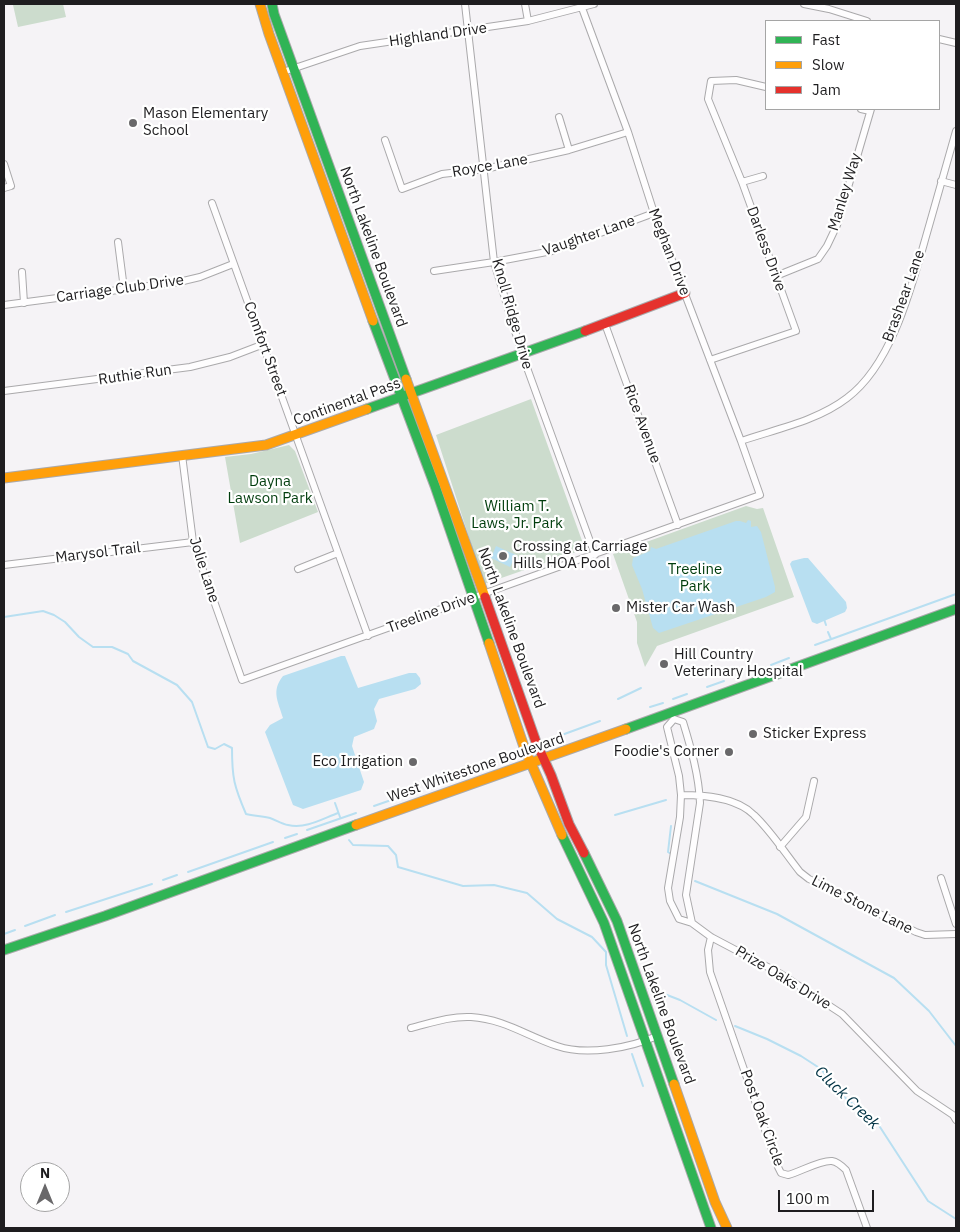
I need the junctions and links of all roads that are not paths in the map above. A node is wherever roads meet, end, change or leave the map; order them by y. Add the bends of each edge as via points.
1 (260, 4) edge
2 (272, 4) edge
3 (465, 4) edge
4 (525, 4) edge
5 (594, 4) edge
6 (804, 4) edge
7 (830, 6) edge
8 (582, 8) junction
9 (865, 20) edge
10 (528, 21) junction
11 (468, 31) junction
12 (940, 39) edge
13 (956, 43) edge
14 (294, 68) junction
15 (282, 72) junction
16 (765, 87) edge
17 (870, 110) edge
18 (559, 117) dead end
19 (956, 131) edge
20 (628, 132) junction
21 (385, 140) dead end
22 (568, 150) junction
23 (4, 164) edge
24 (485, 169) junction
25 (763, 176) dead end
26 (941, 181) junction
27 (742, 182) junction
28 (956, 186) edge
29 (4, 188) edge
30 (212, 203) dead end
31 (654, 213) junction
32 (118, 242) dead end
33 (494, 262) junction
34 (234, 264) junction
35 (434, 271) dead end
36 (22, 272) dead end
37 (776, 276) junction
38 (124, 289) junction
39 (685, 293) junction
40 (24, 302) junction
41 (4, 305) edge
42 (605, 324) junction
43 (264, 344) junction
44 (522, 354) junction
45 (710, 360) junction
46 (4, 392) edge
47 (411, 394) junction
48 (401, 397) junction
49 (296, 434) junction
50 (741, 441) junction
51 (182, 455) junction
52 (4, 478) edge
53 (760, 495) joint
54 (678, 524) junction
55 (192, 542) junction
56 (338, 553) junction
57 (595, 555) junction
58 (4, 565) edge
59 (298, 569) dead end
60 (484, 594) junction
61 (474, 598) junction
62 (956, 609) edge
63 (368, 636) junction
64 (242, 680) joint
65 (673, 716) junction
66 (544, 759) junction
67 (531, 764) junction
68 (814, 781) dead end
69 (700, 795) junction
70 (681, 796) junction
71 (780, 847) junction
72 (941, 878) dead end
73 (692, 923) junction
74 (956, 924) edge
75 (956, 934) edge
76 (711, 937) junction
77 (4, 950) edge
78 (412, 1028) dead end
79 (657, 1036) junction
80 (646, 1041) junction
81 (956, 1120) edge
82 (700, 1156) junction
83 (687, 1159) junction
84 (712, 1228) edge
85 (727, 1228) edge
86 (867, 1228) edge

1 - 15 main road, North Lakeline Boulevard
2 - 14 main road, North Lakeline Boulevard
3 - 11 street, Knoll Ridge Drive
4 - 10 street
5 - 8 street, Highland Drive
6 - 7 street
7 - 9 street
8 - 10 street, Highland Drive
8 - 20 street, Meghan Drive
10 - 11 street, Highland Drive
11 - 14 street, Highland Drive via 360,46
11 - 24 street, Knoll Ridge Drive
12 - 13 street
14 - 15 street, Highland Drive
14 - 47 main road, North Lakeline Boulevard
15 - 48 main road, North Lakeline Boulevard
16 - 27 street, Darless Drive via 736,80 710,81 708,99
17 - 37 street, Manley Way via 837,225 827,246 818,259
18 - 22 street
19 - 26 street, Brashear Lane
20 - 22 street, Royce Lane
20 - 31 street, Meghan Drive
21 - 24 street, Royce Lane via 402,189 442,174
22 - 24 street, Royce Lane
23 - 29 street via 11,186
24 - 33 street, Knoll Ridge Drive
25 - 27 street
26 - 28 street
26 - 50 street, Brashear Lane via 917,267 893,335 865,383 830,409
27 - 37 street, Darless Drive
30 - 34 street, Comfort Street
31 - 33 street, Vaughter Lane via 552,251
31 - 39 street, Meghan Drive
32 - 38 street
33 - 35 street, Vaughter Lane
33 - 44 street, Knoll Ridge Drive
34 - 38 street, Carriage Club Drive via 179,282
34 - 43 street, Comfort Street
36 - 40 street
37 - 45 street, Darless Drive via 796,331
38 - 40 street, Carriage Club Drive
39 - 42 main road, Continental Pass
39 - 45 street, Meghan Drive
40 - 41 street, Carriage Club Drive
42 - 44 main road, Continental Pass
42 - 54 street, Rice Avenue
43 - 46 street, Ruthie Run via 190,367
43 - 49 street, Comfort Street
44 - 47 main road, Continental Pass
44 - 57 street, Knoll Ridge Drive
45 - 50 street, Meghan Drive
47 - 48 main road, Continental Pass
47 - 60 main road, North Lakeline Boulevard
48 - 49 main road, Continental Pass
48 - 61 main road, North Lakeline Boulevard
49 - 51 main road, Continental Pass via 266,444
49 - 56 street, Comfort Street
50 - 53 street, Meghan Drive
51 - 52 main road, Continental Pass
51 - 55 street, Jolie Lane
53 - 54 street, Treeline Drive
54 - 57 street, Treeline Drive
55 - 58 street, Marysol Trail
55 - 64 street, Jolie Lane
56 - 59 street
56 - 63 street, Comfort Street
57 - 60 street, Treeline Drive
60 - 61 street, Treeline Drive
60 - 66 main road, North Lakeline Boulevard
61 - 63 street, Treeline Drive
61 - 67 main road, North Lakeline Boulevard
62 - 65 main road, West Whitestone Boulevard
63 - 64 street, Treeline Drive
65 - 66 main road, West Whitestone Boulevard
65 - 69 street via 683,722 692,749
65 - 70 street, Prize Oaks Drive via 666,726
66 - 67 main road, West Whitestone Boulevard
66 - 79 main road, North Lakeline Boulevard via 569,824 617,921
67 - 77 main road, West Whitestone Boulevard
67 - 80 main road, North Lakeline Boulevard via 604,923
68 - 71 street via 806,817
69 - 70 street, Lime Stone Lane
69 - 71 street, Lime Stone Lane via 738,804 753,814
69 - 73 street via 686,895
70 - 73 street, Prize Oaks Drive via 669,895 679,919
71 - 75 street, Lime Stone Lane via 810,880 898,924 925,935
72 - 74 street
73 - 76 street, Prize Oaks Drive
76 - 81 street, Prize Oaks Drive via 781,974 842,1014 916,1091
76 - 86 street, Post Oak Circle via 708,950 710,972 781,1173 788,1175 832,1161 840,1164 846,1170
78 - 80 street via 440,1020 470,1017 500,1022 570,1050 603,1050
79 - 80 street
79 - 82 main road, North Lakeline Boulevard
80 - 83 main road, North Lakeline Boulevard
82 - 83 main road
82 - 85 main road, North Lakeline Boulevard
83 - 84 main road, North Lakeline Boulevard

